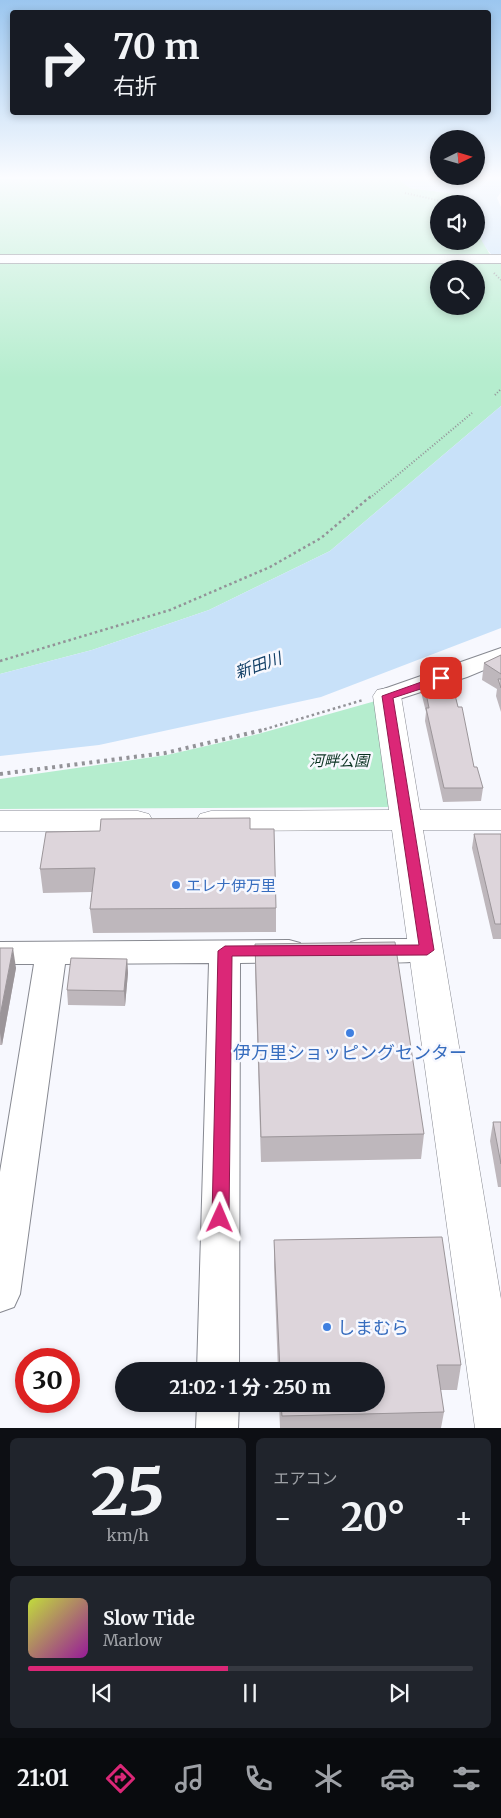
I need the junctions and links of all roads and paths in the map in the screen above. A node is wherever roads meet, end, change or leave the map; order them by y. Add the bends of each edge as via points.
1 (0, 259) edge
2 (501, 259) edge
3 (501, 389) edge
4 (494, 395) dead end
5 (472, 413) dead end
6 (501, 655) edge
7 (0, 661) edge
8 (387, 696) junction
9 (0, 774) edge
10 (407, 820) junction
11 (501, 820) edge
12 (0, 821) edge
13 (427, 950) junction
14 (225, 951) junction
15 (51, 952) junction
16 (0, 953) edge
17 (0, 1294) edge
18 (218, 1362) edge
19 (218, 1412) edge
20 (217, 1428) edge
21 (499, 1428) edge

1 - 2 street
3 - 4 path
5 - 7 path via 321,538 270,567 170,610
6 - 8 street
8 - 9 path via 373,697 260,731 165,752
8 - 10 street
10 - 11 street
10 - 12 street
10 - 13 street
13 - 14 street
13 - 21 street
14 - 15 street
14 - 18 street
15 - 16 street
15 - 17 street
19 - 20 street

